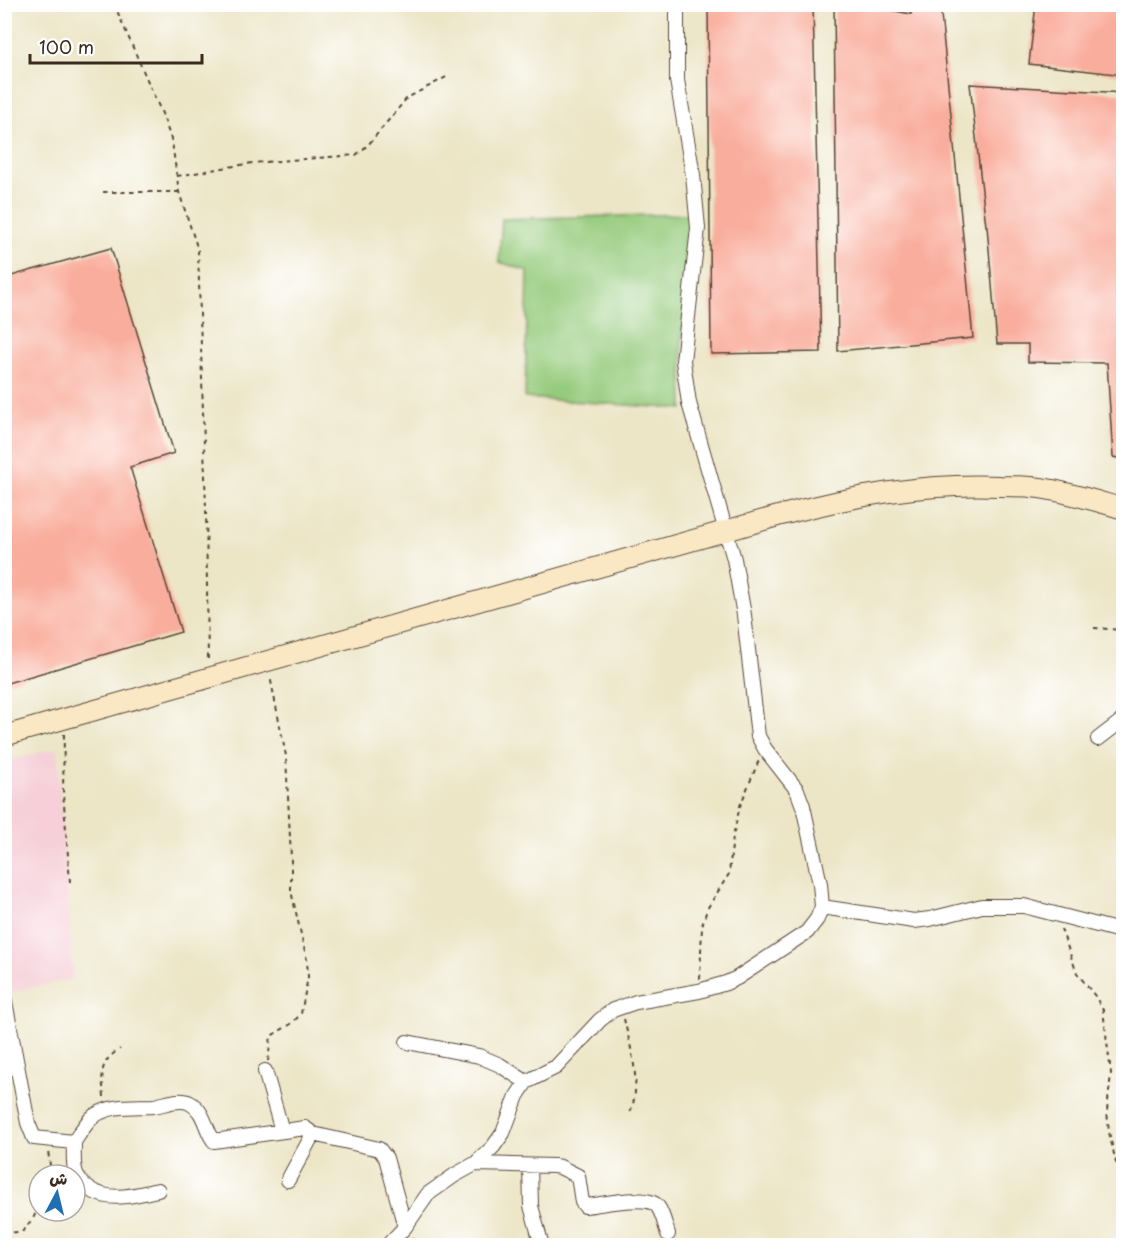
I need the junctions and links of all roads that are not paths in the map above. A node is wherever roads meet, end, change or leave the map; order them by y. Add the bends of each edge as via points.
1 (677, 4) edge
2 (1124, 509) edge
3 (725, 531) junction
4 (1124, 719) edge
5 (4, 736) edge
6 (1098, 739) dead end
7 (822, 907) junction
8 (1124, 932) edge
9 (4, 996) edge
10 (407, 1042) dead end
11 (265, 1071) road end
12 (526, 1082) junction
13 (282, 1131) junction
14 (313, 1134) junction
15 (74, 1142) junction
16 (475, 1164) junction
17 (530, 1166) junction
18 (288, 1180) dead end
19 (158, 1190) dead end
20 (405, 1227) junction
21 (669, 1233) dead end
22 (387, 1245) edge
23 (542, 1245) edge

1 - 3 street via 677,80 698,228 683,361 689,403
2 - 3 main road via 1038,487 965,485 861,496
3 - 5 main road
3 - 7 street via 744,615 758,736 797,790 803,806
4 - 6 street
7 - 8 street via 914,921 982,906 1024,906
7 - 12 street via 807,932 737,978 699,991 613,1010 556,1067
9 - 15 street via 29,1128 34,1138
10 - 12 street via 479,1056
11 - 13 street
12 - 16 street via 503,1133
13 - 14 street via 305,1128
13 - 15 street via 214,1142 202,1116 189,1103 180,1102 105,1111 93,1117
14 - 18 street
14 - 20 street via 382,1151
15 - 19 street via 75,1173 93,1191 116,1198
16 - 17 street
16 - 20 street via 428,1194
17 - 21 street via 560,1167 577,1175 585,1206 623,1201 656,1204
17 - 23 street via 531,1206
20 - 22 street

